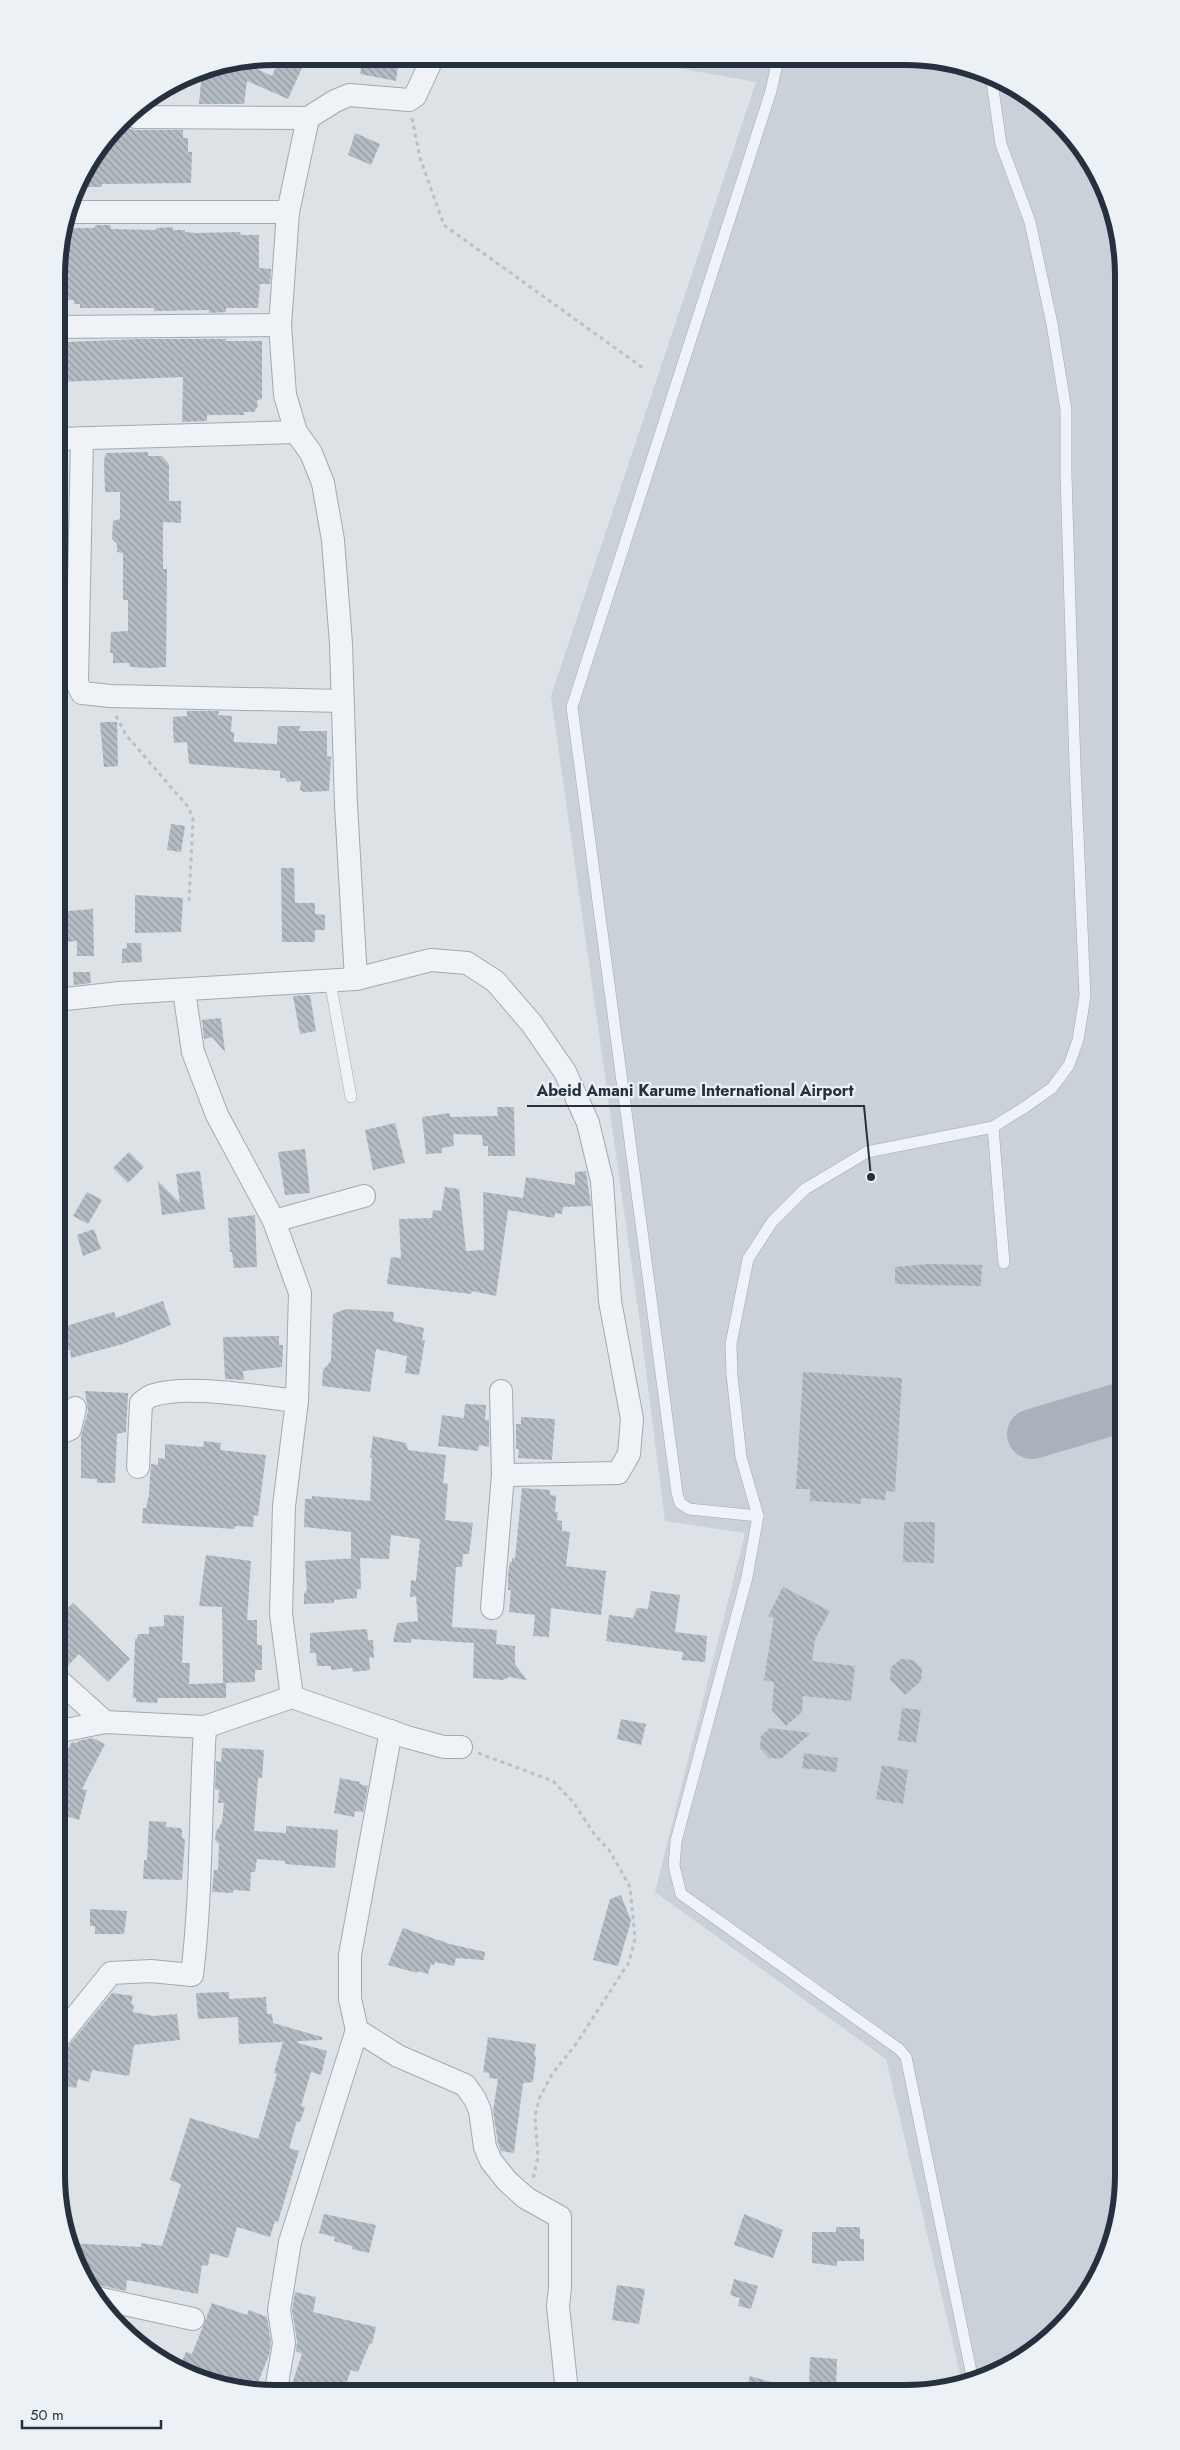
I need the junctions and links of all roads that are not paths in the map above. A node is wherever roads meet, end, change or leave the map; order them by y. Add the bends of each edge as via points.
1 (777, 65) edge
2 (429, 66) dead end
3 (992, 84) edge
4 (136, 117) dead end
5 (308, 118) junction
6 (75, 212) edge
7 (288, 212) junction
8 (280, 325) junction
9 (65, 327) edge
10 (296, 432) junction
11 (82, 438) junction
12 (65, 439) edge
13 (342, 701) junction
14 (356, 980) junction
15 (330, 981) junction
16 (184, 991) junction
17 (65, 999) edge
18 (351, 1097) dead end
19 (993, 1127) junction
20 (364, 1196) dead end
21 (274, 1221) junction
22 (1004, 1263) dead end
23 (501, 1391) dead end
24 (297, 1401) junction
25 (76, 1408) dead end
26 (65, 1431) edge
27 (138, 1466) dead end
28 (503, 1476) junction
29 (758, 1516) junction
30 (492, 1608) dead end
31 (65, 1686) edge
32 (292, 1697) junction
33 (105, 1722) junction
34 (205, 1727) junction
35 (65, 1730) edge
36 (390, 1731) junction
37 (461, 1747) road end
38 (357, 2030) junction
39 (65, 2031) edge
40 (106, 2300) edge
41 (193, 2318) dead end
42 (972, 2374) edge
43 (277, 2385) edge
44 (566, 2385) edge

1 - 29 lane via 572,707 680,1503 689,1509
2 - 5 street via 415,96 408,100 350,95
3 - 19 lane via 1002,144 1030,222 1066,410 1075,766 1085,996 1078,1040 1069,1065 1052,1088
4 - 5 street
5 - 7 street
6 - 7 street
7 - 8 street
8 - 9 street
8 - 10 street via 285,395
10 - 11 street
10 - 13 street via 311,453 323,483 333,540
11 - 12 street
11 - 13 street via 77,683 82,693
13 - 14 street
14 - 15 street
14 - 28 street via 431,960 467,963 495,982 532,1024 565,1072 588,1123 602,1181 610,1301 632,1419 629,1454 618,1473
15 - 16 street
15 - 18 lane
16 - 17 street
16 - 21 street via 193,1052 217,1115
19 - 22 lane
19 - 29 lane via 867,1152 805,1189 772,1222 748,1259 731,1344 732,1375 741,1457
20 - 21 street
21 - 24 street via 300,1293
23 - 28 street
24 - 27 street via 219,1392 152,1395 141,1403
24 - 32 street via 284,1506 281,1614
25 - 26 street via 70,1429
28 - 30 street
29 - 42 lane via 747,1576 676,1841 674,1866 681,1894 906,2057
31 - 33 street
32 - 34 street
32 - 36 street
33 - 34 street
33 - 35 street
34 - 39 street via 199,1916 192,1975 151,1971 111,1973
36 - 37 street via 444,1747
36 - 38 street via 350,1955 350,1999
38 - 43 street via 290,2242 279,2310 284,2343
38 - 44 street via 398,2056 465,2085 480,2111 485,2147 491,2161 526,2198 560,2217 558,2306
40 - 41 street

